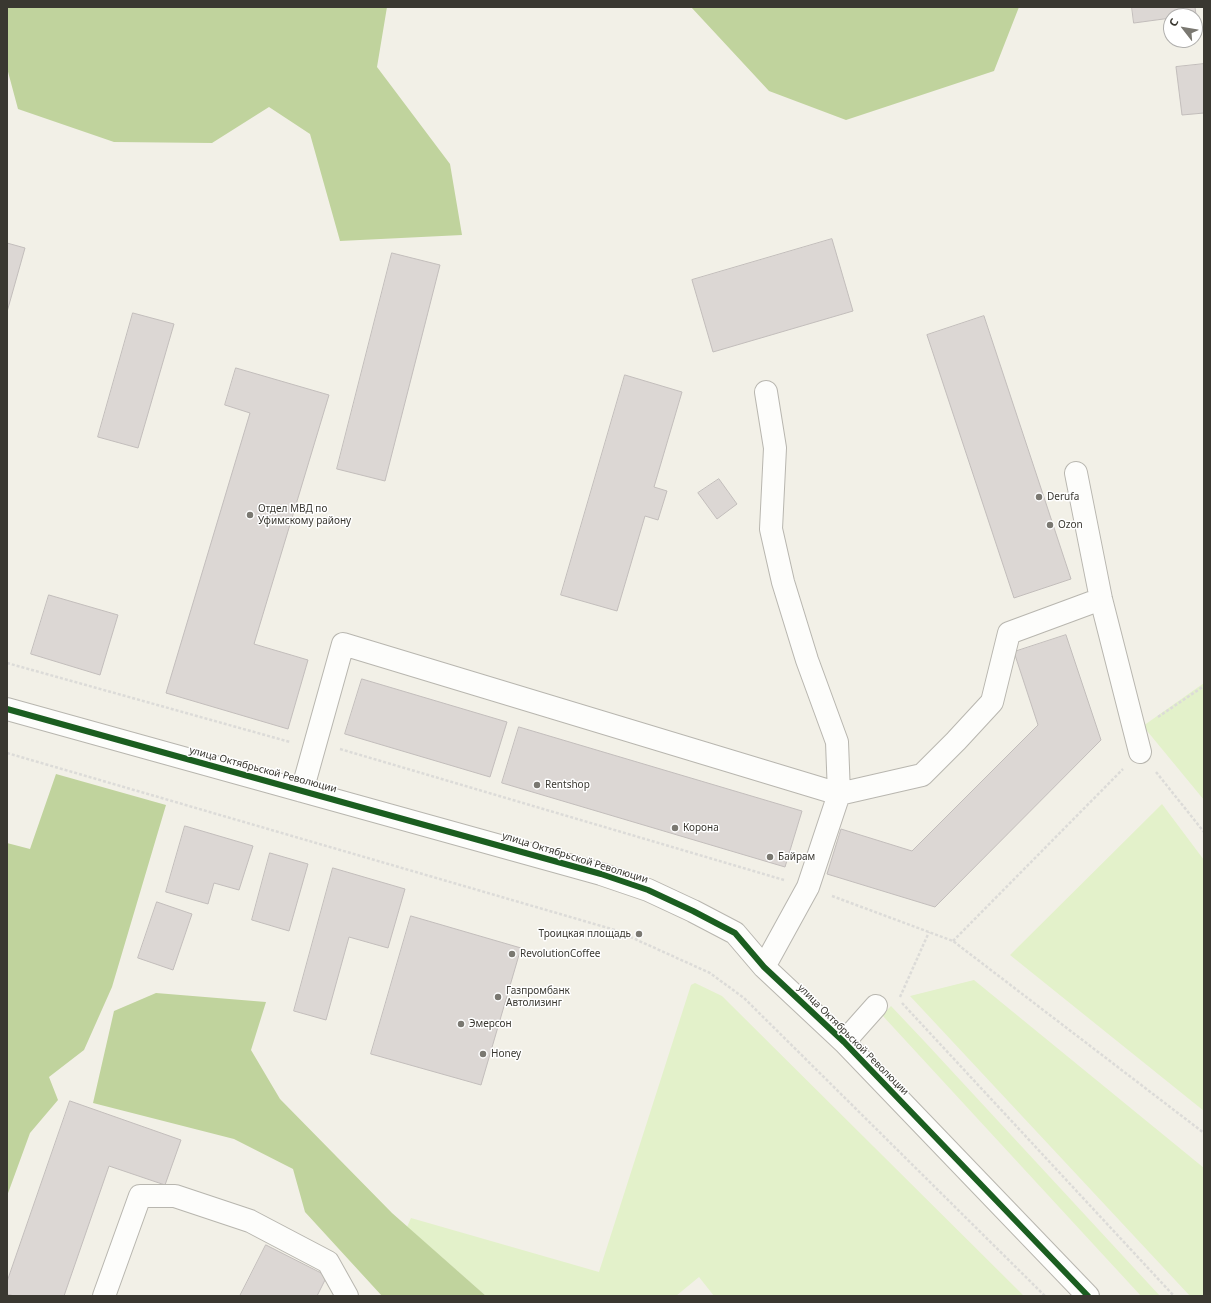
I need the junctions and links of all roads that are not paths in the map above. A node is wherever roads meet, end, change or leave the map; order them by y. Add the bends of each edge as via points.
1 (766, 392) dead end
2 (1076, 473) dead end
3 (1101, 599) junction
4 (7, 709) edge
5 (1140, 752) road end
6 (302, 791) junction
7 (839, 794) junction
8 (764, 967) junction
9 (876, 1006) dead end
10 (844, 1042) junction
11 (104, 1296) edge
12 (347, 1296) edge
13 (1088, 1296) edge

1 - 7 street via 775,448 772,529 785,589 807,660 837,742
2 - 3 street
3 - 5 street
3 - 7 street via 1009,633 992,702 922,775
4 - 6 street, улица Октябрьской Революции
6 - 7 street via 344,644
6 - 8 street, улица Октябрьской Революции via 600,874 648,890 693,910 735,934
7 - 8 street via 808,887
8 - 10 street, улица Октябрьской Революции
9 - 10 street
10 - 13 street, улица Октябрьской Революции
11 - 12 street via 140,1196 175,1196 250,1221 328,1262

